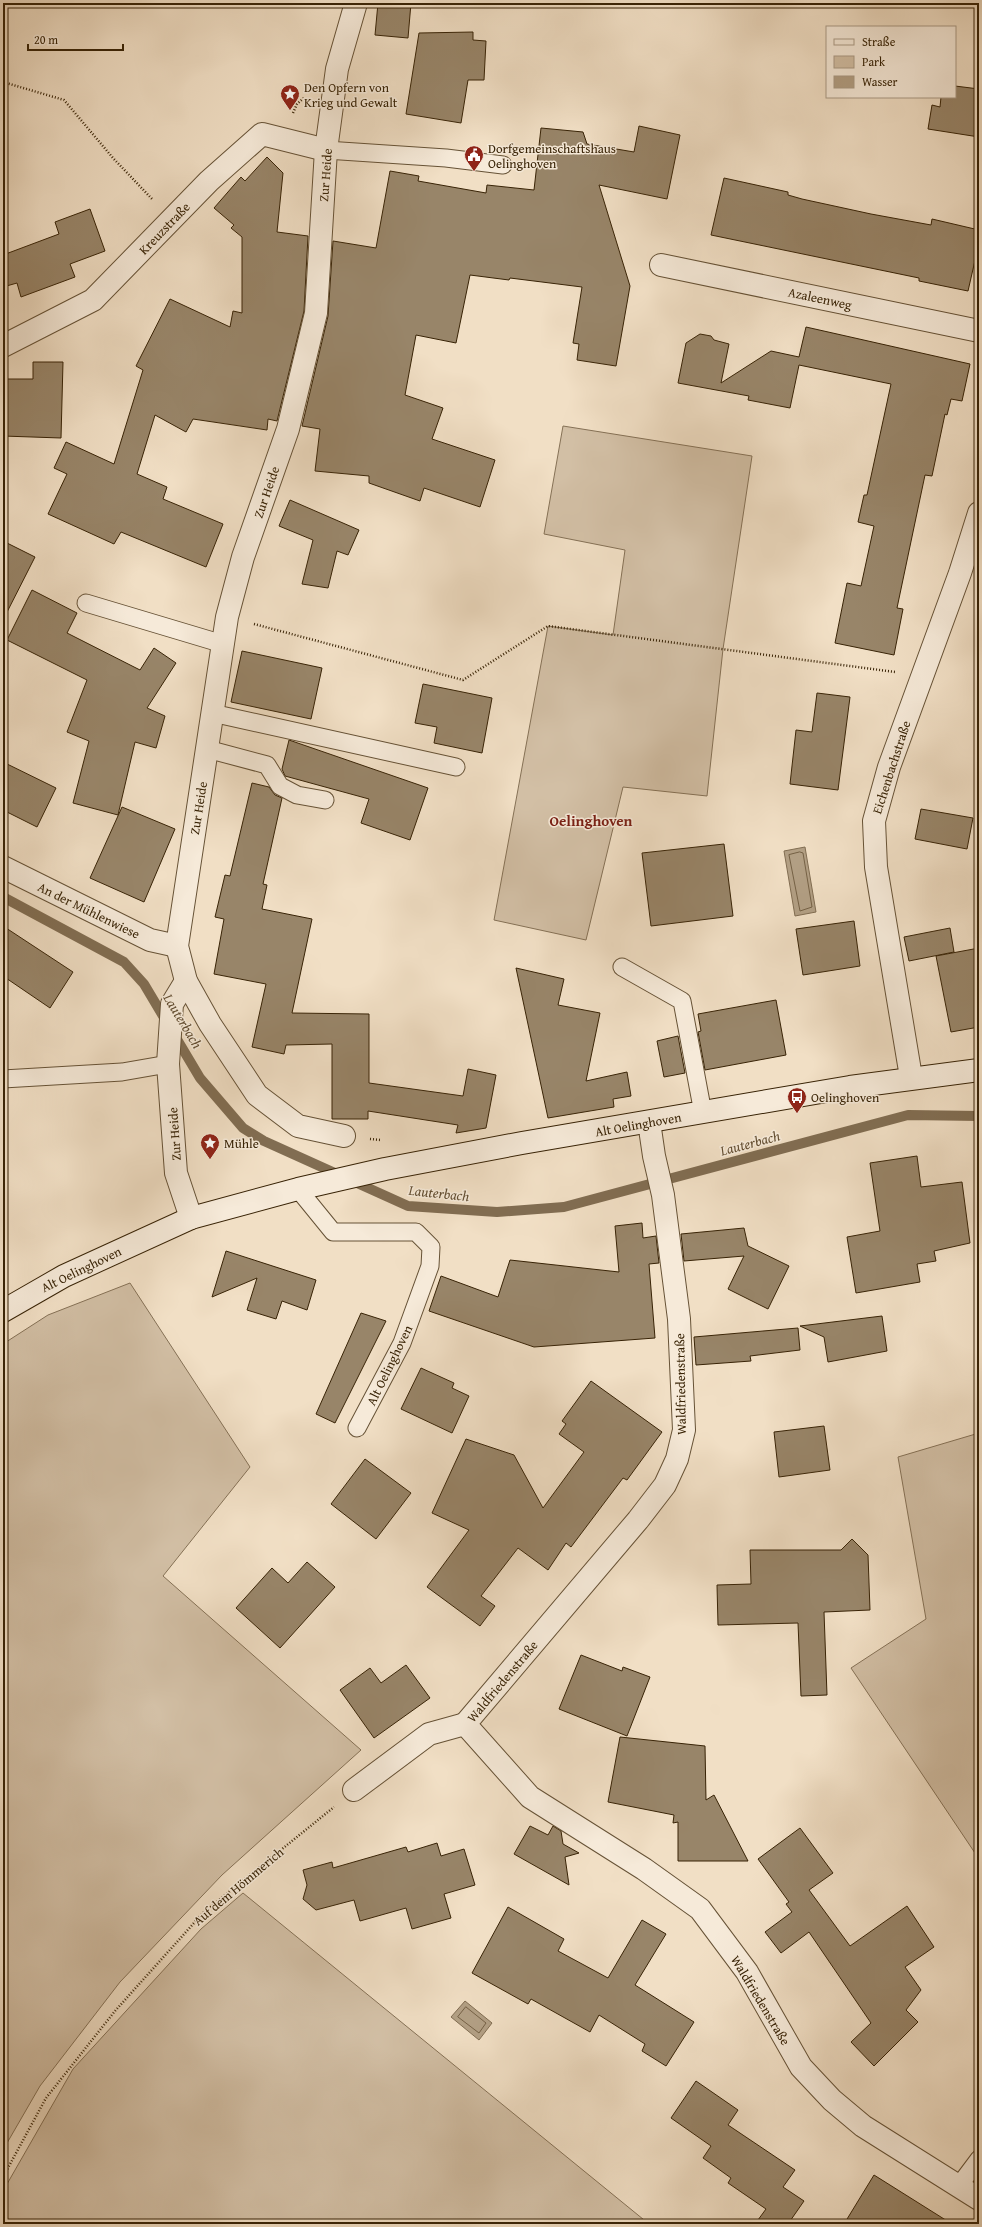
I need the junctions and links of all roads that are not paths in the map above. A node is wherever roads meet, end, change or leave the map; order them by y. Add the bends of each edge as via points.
1 (356, 3) edge
2 (326, 150) junction
3 (503, 165) dead end
4 (661, 265) dead end
5 (979, 331) edge
6 (3, 346) edge
7 (979, 513) edge
8 (86, 603) dead end
9 (223, 644) junction
10 (212, 713) junction
11 (207, 749) junction
12 (456, 767) dead end
13 (325, 800) dead end
14 (3, 867) edge
15 (177, 946) junction
16 (622, 967) dead end
17 (186, 980) junction
18 (168, 1064) junction
19 (979, 1070) edge
20 (911, 1077) junction
21 (3, 1079) edge
22 (703, 1113) junction
23 (649, 1122) junction
24 (344, 1136) dead end
25 (298, 1189) junction
26 (191, 1218) junction
27 (3, 1311) edge
28 (357, 1428) dead end
29 (465, 1724) junction
30 (354, 1790) road end
31 (979, 2159) edge
32 (958, 2187) junction
33 (979, 2199) edge

1 - 2 street, Zur Heide via 337,69
2 - 3 lane
2 - 6 street, Kreuzstraße via 262,134 209,181 93,300
2 - 9 street, Zur Heide via 316,312 288,429 243,557 227,617
4 - 5 street, Azaleenweg
7 - 20 street, Eichenbachstraße via 960,573 889,767 874,821 876,867
8 - 9 lane
9 - 10 street, Zur Heide
10 - 11 street, Zur Heide
10 - 12 lane
11 - 13 lane via 267,765 280,786 297,795
11 - 15 street, Zur Heide
14 - 15 street, An der Mühlenwiese via 150,940
15 - 17 street, Zur Heide
16 - 22 lane via 682,1001
17 - 18 street, Zur Heide via 172,1004
17 - 24 street, Zur Heide via 210,1024 257,1095 298,1126
18 - 21 lane via 122,1072
18 - 26 street, Zur Heide via 176,1173
19 - 20 street, Alt Oelinghoven
20 - 22 street, Alt Oelinghoven
22 - 23 street, Alt Oelinghoven
23 - 25 street, Alt Oelinghoven via 384,1169
23 - 29 street, Waldfriedenstraße via 664,1195 680,1319 684,1430 677,1460 665,1485 638,1520
25 - 26 street, Alt Oelinghoven
25 - 28 lane, Alt Oelinghoven via 333,1232 416,1232 431,1247 430,1266 402,1343
26 - 27 street, Alt Oelinghoven via 64,1276
29 - 30 street via 429,1734
29 - 32 street, Waldfriedenstraße via 530,1797 644,1869 700,1909 747,1972 801,2068 832,2100 863,2126
31 - 32 lane
32 - 33 street, Waldfriedenstraße

